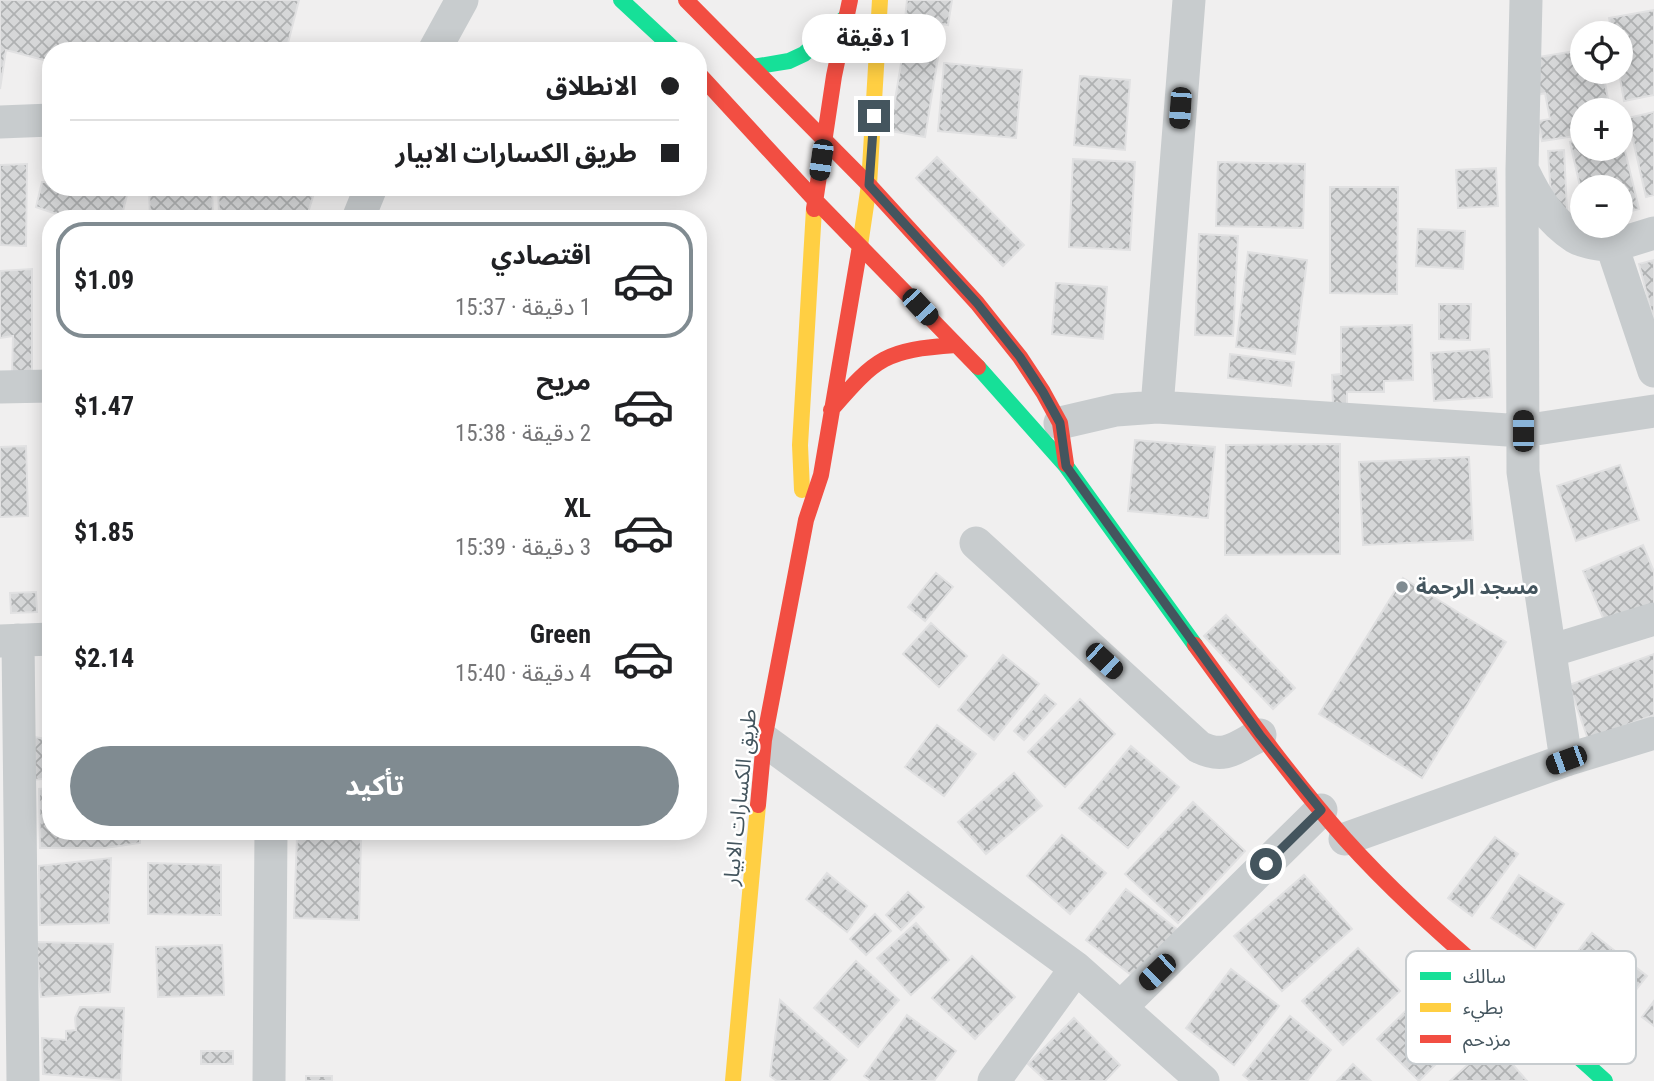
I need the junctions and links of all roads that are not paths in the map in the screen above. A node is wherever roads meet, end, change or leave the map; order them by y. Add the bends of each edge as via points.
1 (462, 0) edge
2 (621, 0) edge
3 (686, 0) edge
4 (850, 0) edge
5 (880, 0) edge
6 (1189, 0) edge
7 (1526, 0) edge
8 (846, 17) junction
9 (439, 42) edge
10 (666, 42) edge
11 (753, 67) junction
12 (707, 83) edge
13 (42, 120) edge
14 (0, 121) edge
15 (823, 140) junction
16 (1522, 170) junction
17 (869, 185) junction
18 (815, 200) junction
19 (1654, 233) edge
20 (860, 245) junction
21 (1612, 246) junction
22 (956, 345) junction
23 (1654, 371) edge
24 (42, 386) edge
25 (0, 387) edge
26 (1157, 407) junction
27 (831, 410) junction
28 (1654, 411) edge
29 (1060, 423) junction
30 (1523, 431) junction
31 (1066, 466) junction
32 (806, 520) junction
33 (976, 543) dead end
34 (1654, 619) edge
35 (42, 639) edge
36 (9, 640) edge
37 (1550, 651) junction
38 (1654, 733) edge
39 (1260, 735) junction
40 (764, 740) junction
41 (1566, 760) junction
42 (1321, 810) junction
43 (1345, 839) junction
44 (271, 840) edge
45 (10, 933) edge
46 (1460, 951) edge
47 (1076, 968) junction
48 (1121, 1007) junction
49 (1586, 1064) edge
50 (23, 1081) edge
51 (269, 1081) edge
52 (733, 1081) edge
53 (995, 1081) edge
54 (1203, 1081) edge
55 (1605, 1081) edge

1 - 9 street
2 - 10 street
3 - 11 street
4 - 8 street, طريق الكسارات الابيار
5 - 17 street, طريق الكسارات الابيار
6 - 26 street
7 - 16 street
8 - 11 street via 804,54
8 - 15 street, طريق الكسارات الابيار
11 - 15 street
12 - 18 street
13 - 14 street
15 - 17 street
15 - 18 street, طريق الكسارات الابيار
16 - 21 street via 1540,205 1557,222 1576,238
16 - 30 street
17 - 20 street, طريق الكسارات الابيار
17 - 29 street via 986,314
18 - 20 street
18 - 32 street, طريق الكسارات الابيار via 800,445
19 - 21 street
20 - 22 street
20 - 27 street, طريق الكسارات الابيار
21 - 23 street
22 - 27 street via 916,347 883,356
22 - 31 street
24 - 25 street
26 - 29 street
26 - 30 street
27 - 32 street, طريق الكسارات الابيار via 821,475
28 - 30 street
29 - 31 street
30 - 37 street via 1529,524
31 - 39 street
32 - 40 street, طريق الكسارات الابيار
33 - 39 street via 1199,747 1225,754
34 - 37 street
35 - 36 street
36 - 45 street
37 - 41 street
38 - 41 street
39 - 42 street
40 - 47 street
40 - 52 street, طريق الكسارات الابيار
41 - 43 street
42 - 43 street
42 - 48 street
43 - 46 street
44 - 51 street
45 - 50 street
47 - 48 street
47 - 53 street
48 - 54 street
49 - 55 street

